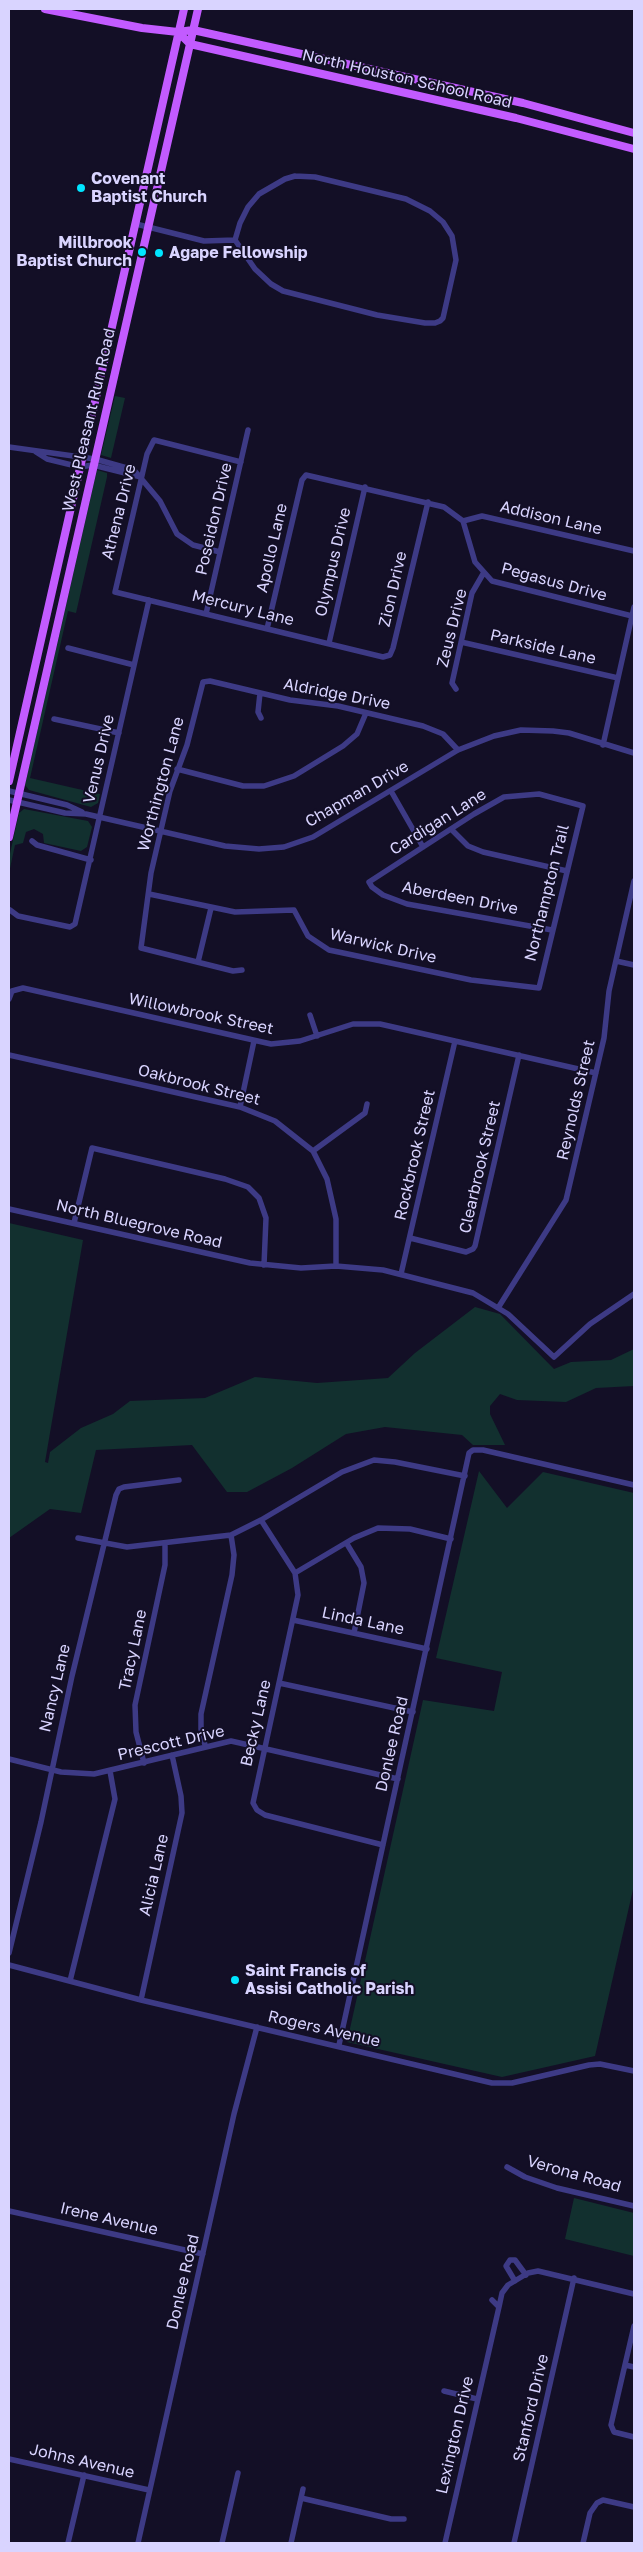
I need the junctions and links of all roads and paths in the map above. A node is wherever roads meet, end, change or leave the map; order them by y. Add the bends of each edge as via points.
1 (45, 9) edge
2 (184, 9) edge
3 (198, 9) edge
4 (193, 30) junction
5 (178, 32) junction
6 (190, 44) junction
7 (411, 79) junction
8 (408, 93) junction
9 (569, 115) junction
10 (565, 131) junction
11 (634, 133) edge
12 (634, 150) edge
13 (136, 224) junction
14 (147, 226) junction
15 (235, 240) junction
16 (248, 430) dead end
17 (9, 447) edge
18 (36, 452) junction
19 (83, 457) junction
20 (94, 462) junction
21 (241, 462) junction
22 (80, 466) junction
23 (142, 477) junction
24 (365, 487) junction
25 (428, 502) junction
26 (462, 521) junction
27 (634, 551) edge
28 (220, 552) junction
29 (484, 574) junction
30 (115, 592) joint
31 (149, 600) junction
32 (634, 607) edge
33 (206, 614) junction
34 (632, 616) junction
35 (267, 628) junction
36 (461, 642) junction
37 (329, 644) junction
38 (68, 648) dead end
39 (364, 652) joint
40 (134, 665) junction
41 (618, 678) junction
42 (203, 682) joint
43 (456, 689) dead end
44 (260, 693) junction
45 (27, 703) junction
46 (39, 705) junction
47 (366, 713) junction
48 (262, 718) dead end
49 (54, 719) dead end
50 (119, 733) junction
51 (603, 745) junction
52 (458, 750) junction
53 (634, 753) edge
54 (177, 769) junction
55 (9, 781) edge
56 (391, 791) junction
57 (9, 792) edge
58 (15, 799) edge
59 (583, 806) joint
60 (100, 817) junction
61 (451, 829) junction
62 (162, 831) junction
63 (9, 837) edge
64 (32, 841) dead end
65 (423, 847) junction
66 (91, 860) junction
67 (567, 871) junction
68 (634, 881) edge
69 (369, 882) joint
70 (149, 894) junction
71 (211, 908) junction
72 (10, 910) edge
73 (552, 930) junction
74 (616, 961) junction
75 (198, 962) junction
76 (634, 965) edge
77 (242, 970) dead end
78 (539, 988) joint
79 (9, 999) edge
80 (310, 1015) dead end
81 (318, 1036) junction
82 (254, 1041) junction
83 (455, 1041) junction
84 (9, 1055) edge
85 (519, 1055) junction
86 (596, 1073) junction
87 (367, 1104) dead end
88 (240, 1107) junction
89 (313, 1151) junction
90 (9, 1209) edge
91 (74, 1223) junction
92 (410, 1238) junction
93 (264, 1265) junction
94 (336, 1266) junction
95 (401, 1274) junction
96 (634, 1294) edge
97 (498, 1308) junction
98 (465, 1476) junction
99 (179, 1480) dead end
100 (634, 1485) edge
101 (261, 1520) junction
102 (231, 1535) junction
103 (78, 1538) dead end
104 (451, 1539) junction
105 (104, 1544) junction
106 (165, 1544) junction
107 (347, 1544) junction
108 (295, 1573) junction
109 (293, 1620) junction
110 (354, 1633) junction
111 (427, 1649) junction
112 (279, 1683) junction
113 (413, 1712) junction
114 (205, 1746) junction
115 (264, 1749) junction
116 (172, 1755) junction
117 (9, 1759) edge
118 (144, 1762) junction
119 (50, 1769) junction
120 (110, 1772) junction
121 (398, 1779) junction
122 (383, 1845) junction
123 (9, 1953) edge
124 (9, 1965) edge
125 (70, 1981) junction
126 (141, 2000) junction
127 (257, 2027) junction
128 (339, 2046) junction
129 (634, 2071) edge
130 (507, 2167) dead end
131 (634, 2206) edge
132 (9, 2211) edge
133 (203, 2254) junction
134 (526, 2275) junction
135 (574, 2278) junction
136 (515, 2281) junction
137 (634, 2294) edge
138 (492, 2300) dead end
139 (499, 2306) junction
140 (634, 2326) edge
141 (625, 2365) junction
142 (634, 2367) edge
143 (444, 2391) dead end
144 (477, 2399) junction
145 (634, 2437) edge
146 (9, 2459) edge
147 (238, 2473) dead end
148 (84, 2475) junction
149 (149, 2490) junction
150 (303, 2490) dead end
151 (301, 2498) junction
152 (634, 2507) edge
153 (404, 2519) dead end
154 (68, 2543) edge
155 (138, 2543) edge
156 (222, 2543) edge
157 (291, 2543) edge
158 (445, 2543) edge
159 (514, 2543) edge
160 (583, 2543) edge

1 - 5 main road, North Houston School Road
2 - 5 main road, West Pleasant Run Road
3 - 4 main road, West Pleasant Run Road
4 - 5 main road, North Houston School Road
4 - 6 main road, West Pleasant Run Road
4 - 7 main road, North Houston School Road
5 - 6 main road
5 - 13 main road, West Pleasant Run Road
6 - 8 main road, North Houston School Road
6 - 14 main road, West Pleasant Run Road
7 - 8 main road
7 - 9 main road, North Houston School Road
8 - 10 main road, North Houston School Road
9 - 10 main road
9 - 11 main road, North Houston School Road
10 - 12 main road, North Houston School Road
13 - 14 street
13 - 19 main road, West Pleasant Run Road
14 - 15 street via 204,241
14 - 20 main road, West Pleasant Run Road
15 - 15 street via 240,223 254,199 266,189 295,176 315,177 415,203 436,216 452,236 456,260 443,318 431,324 377,315 283,291 255,269
16 - 21 street, Poseidon Drive
17 - 18 street
18 - 19 street
18 - 22 street via 47,459
19 - 20 street
19 - 22 main road, West Pleasant Run Road
20 - 22 street
20 - 23 street via 134,470
20 - 46 main road, West Pleasant Run Road
21 - 23 street, Athena Drive via 154,440
21 - 28 street, Poseidon Drive
22 - 45 main road, West Pleasant Run Road
23 - 28 street via 160,501 177,534 193,545
23 - 30 street, Athena Drive
24 - 25 street
24 - 35 street, Apollo Lane via 306,475 302,480
24 - 37 street, Olympus Drive
25 - 26 street via 444,507
25 - 39 street, Zion Drive via 394,648 390,655 383,657
26 - 27 street, Addison Lane via 482,516
26 - 29 street, Pegasus Drive via 475,562
28 - 33 street, Poseidon Drive
29 - 34 street, Pegasus Drive via 506,586
29 - 36 street, Zeus Drive via 472,594
30 - 31 street, Mercury Lane
31 - 33 street, Mercury Lane
31 - 40 street, Venus Drive
32 - 34 street
33 - 35 street, Mercury Lane
34 - 41 street
35 - 37 street, Mercury Lane
36 - 41 street, Parkside Lane
36 - 43 street, Zeus Drive via 452,683
37 - 39 street, Mercury Lane
38 - 40 street
40 - 50 street, Venus Drive
41 - 51 street
42 - 44 street, Aldridge Drive
42 - 54 street, Worthington Lane via 187,745
44 - 47 street, Aldridge Drive
44 - 48 street via 258,712
45 - 46 main road
45 - 55 main road, West Pleasant Run Road
46 - 58 main road, West Pleasant Run Road
47 - 52 street, Aldridge Drive via 434,729
47 - 54 street via 353,738 294,776 271,784 243,786
49 - 50 street
50 - 60 street, Venus Drive
51 - 52 street, Chapman Drive via 569,733 540,729 494,736
51 - 53 street, Chapman Drive
52 - 56 street, Chapman Drive
54 - 62 street, Worthington Lane
56 - 62 street, Chapman Drive via 313,837 284,847 242,849
56 - 65 street
57 - 58 street, Chapman Drive
58 - 60 street, Chapman Drive via 67,805
58 - 63 main road, West Pleasant Run Road
59 - 61 street, Cardigan Lane via 548,795 504,797
59 - 67 street, Northampton Trail
60 - 62 street, Chapman Drive
60 - 66 street, Venus Drive
61 - 65 street, Cardigan Lane
61 - 67 street via 468,846 483,852
62 - 70 street, Worthington Lane
64 - 66 street
65 - 69 street, Cardigan Lane
66 - 72 street, Venus Drive via 75,924 70,927 18,916
67 - 73 street, Northampton Trail
68 - 74 street, Reynolds Street
69 - 73 street, Aberdeen Drive via 384,894 407,904
70 - 71 street, Warwick Drive
70 - 75 street, Worthington Lane via 141,948
71 - 75 street
71 - 78 street, Warwick Drive via 248,913 294,910 308,936 329,950 456,977
73 - 78 street, Northampton Trail
74 - 76 street
74 - 86 street, Reynolds Street
75 - 77 street via 233,971
79 - 82 street, Willowbrook Street via 12,991 23,988
80 - 81 street
81 - 82 street, Willowbrook Street via 282,1045
81 - 83 street, Willowbrook Street via 368,1023
82 - 88 street
83 - 85 street, Willowbrook Street
83 - 92 street, Rockbrook Street
84 - 88 street, Oakbrook Street
85 - 86 street, Willowbrook Street
85 - 92 street, Clearbrook Street via 475,1246 466,1252
86 - 97 street, Reynolds Street via 566,1200
87 - 89 street via 364,1113
88 - 89 street, Oakbrook Street via 275,1121
89 - 94 street, Oakbrook Street via 328,1180 334,1201
90 - 91 street, North Bluegrove Road
91 - 93 street, North Bluegrove Road
91 - 93 street via 92,1148 248,1187 259,1198 266,1218
92 - 95 street, Rockbrook Street
93 - 94 street, North Bluegrove Road
94 - 95 street, North Bluegrove Road
95 - 97 street, North Bluegrove Road via 473,1293
96 - 97 street via 590,1324 554,1357
98 - 100 street, Donlee Road via 469,1453 483,1450
98 - 101 street via 387,1461 362,1463
98 - 104 street, Donlee Road
99 - 105 street, Nancy Lane via 119,1490
101 - 102 street
101 - 108 street, Becky Lane
102 - 106 street
102 - 114 street via 232,1575 201,1714
103 - 105 street
104 - 107 street via 410,1528 388,1527 369,1531
104 - 111 street, Donlee Road
105 - 106 street via 127,1547
105 - 119 street, Nancy Lane
106 - 118 street, Tracy Lane via 165,1565 135,1705 136,1732
107 - 108 street
107 - 110 street via 361,1567 364,1582
108 - 109 street, Becky Lane via 298,1595
109 - 110 street, Linda Lane
109 - 112 street, Becky Lane
110 - 111 street, Linda Lane
111 - 113 street, Donlee Road
112 - 113 street
112 - 115 street, Becky Lane
113 - 121 street, Donlee Road
114 - 115 street, Prescott Drive via 231,1741
114 - 116 street, Prescott Drive
115 - 121 street, Prescott Drive
115 - 122 street, Becky Lane via 253,1799 260,1813
116 - 118 street, Prescott Drive
116 - 126 street, Alicia Lane via 182,1814
117 - 119 street, Prescott Drive
118 - 120 street, Prescott Drive
119 - 120 street, Prescott Drive via 77,1774
119 - 123 street, Nancy Lane via 41,1822
120 - 125 street via 115,1799
121 - 122 street, Donlee Road
122 - 128 street, Donlee Road
124 - 125 street, Rogers Avenue
125 - 126 street, Rogers Avenue
126 - 127 street, Rogers Avenue
127 - 128 street, Rogers Avenue
127 - 133 street, Donlee Road
128 - 129 street, Rogers Avenue via 492,2083 512,2083 600,2064
130 - 131 street, Verona Road via 557,2188
132 - 133 street, Irene Avenue
133 - 149 street, Donlee Road
134 - 135 street via 542,2271
134 - 136 street
134 - 136 street via 515,2260 510,2260 506,2266
135 - 137 street
135 - 159 street, Stanford Drive
136 - 139 street, Lexington Drive via 505,2289
138 - 139 street
139 - 144 street, Lexington Drive
140 - 141 street
141 - 142 street
141 - 145 street via 610,2425 611,2429
143 - 144 street
144 - 158 street, Lexington Drive
146 - 148 street, Johns Avenue
147 - 156 street
148 - 149 street, Johns Avenue
148 - 154 street
149 - 155 street, Donlee Road
150 - 151 street
151 - 153 street via 391,2519
151 - 157 street
152 - 160 street via 603,2500 597,2503 590,2513

